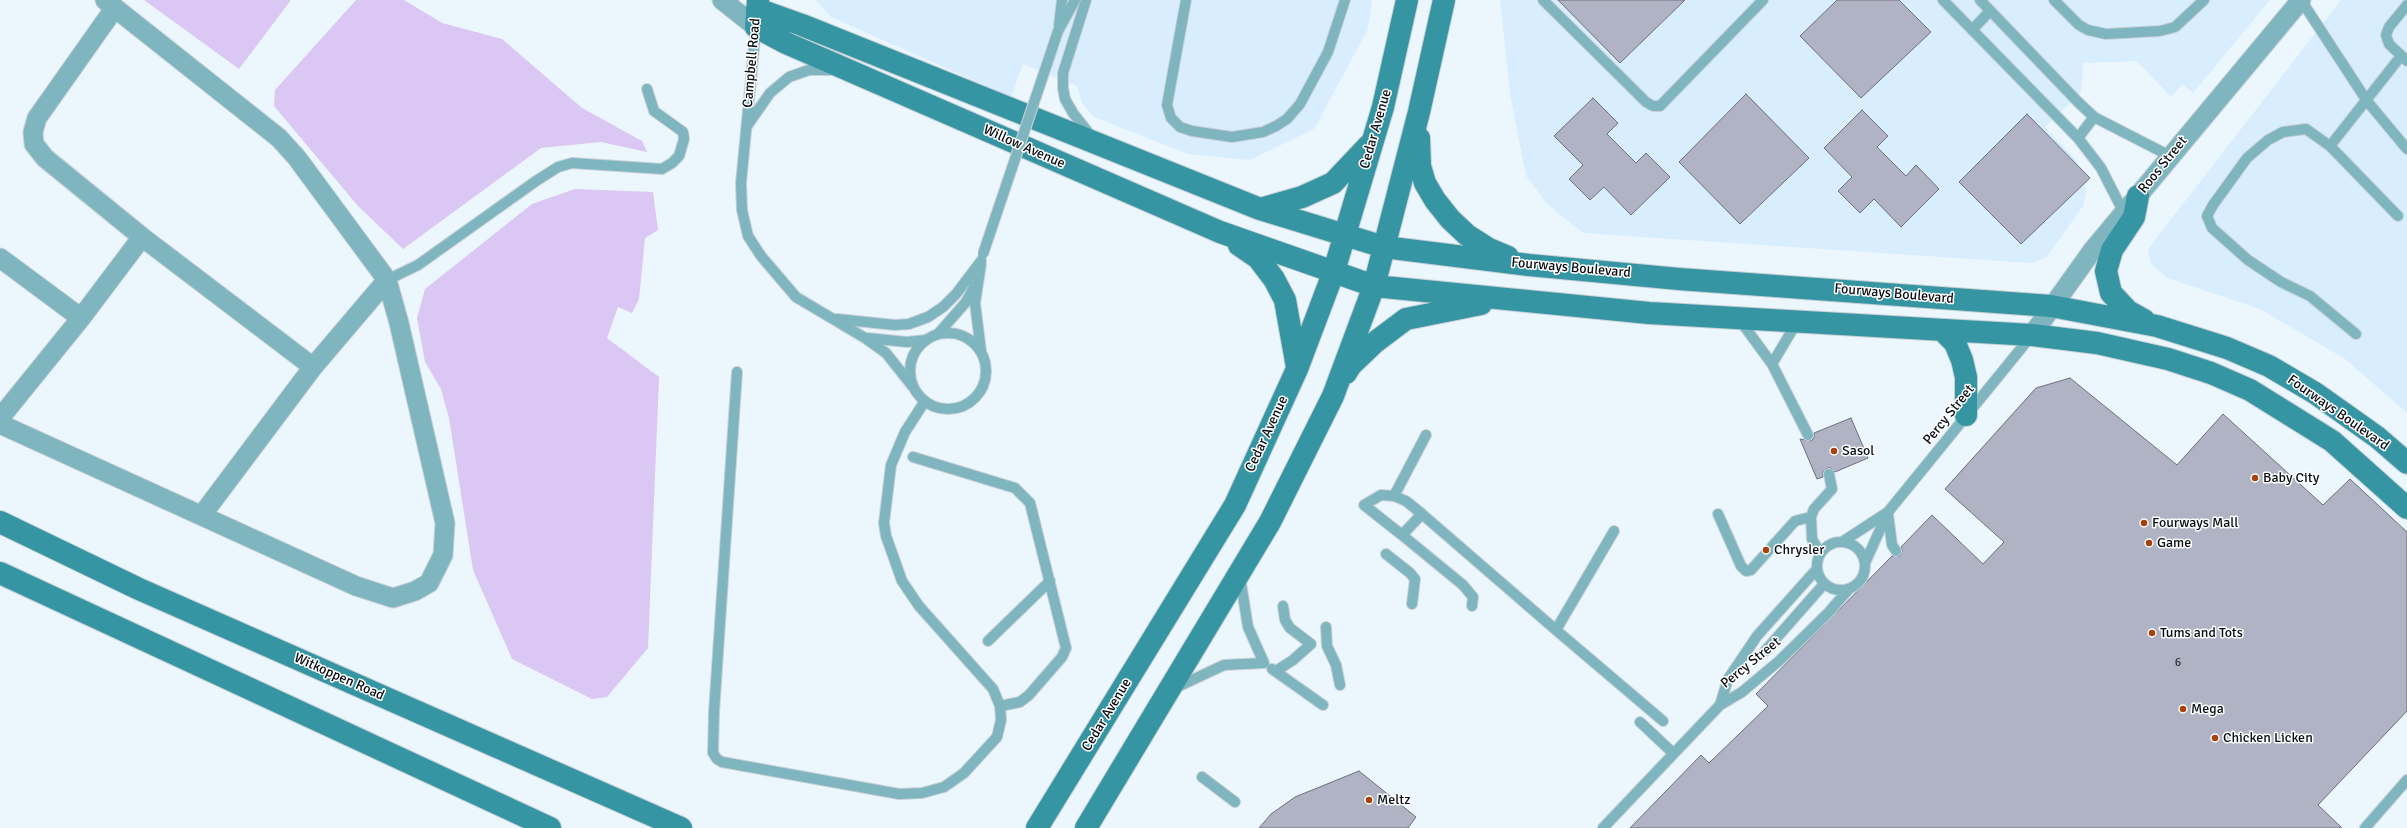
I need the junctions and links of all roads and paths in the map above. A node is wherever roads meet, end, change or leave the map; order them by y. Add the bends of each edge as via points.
1 (723, 0) edge
2 (782, 0) edge
3 (1062, 0) edge
4 (1075, 0) edge
5 (1086, 0) edge
6 (1186, 0) edge
7 (1345, 0) edge
8 (1407, 0) edge
9 (1444, 0) edge
10 (1543, 0) edge
11 (1943, 0) edge
12 (1980, 0) edge
13 (2054, 0) edge
14 (2204, 0) edge
15 (2302, 0) edge
16 (1760, 1) edge
17 (110, 5) edge
18 (2407, 5) edge
19 (1990, 11) junction
20 (757, 12) edge
21 (802, 25) junction
22 (1972, 30) junction
23 (1058, 31) junction
24 (2404, 59) edge
25 (855, 73) junction
26 (647, 89) dead end
27 (2367, 101) junction
28 (1419, 112) junction
29 (2094, 116) junction
30 (747, 126) junction
31 (2078, 138) junction
32 (1373, 140) junction
33 (2330, 146) junction
34 (1107, 149) junction
35 (2407, 149) edge
36 (2170, 156) junction
37 (2138, 196) junction
38 (1260, 209) junction
39 (2124, 213) junction
40 (2398, 216) dead end
41 (1220, 232) junction
42 (1345, 236) junction
43 (142, 237) junction
44 (1384, 247) junction
45 (0, 258) edge
46 (982, 258) junction
47 (1529, 265) junction
48 (1334, 271) junction
49 (979, 278) junction
50 (387, 280) junction
51 (1374, 286) junction
52 (1504, 300) junction
53 (2051, 306) junction
54 (81, 318) junction
55 (833, 318) junction
56 (1739, 319) junction
57 (1797, 322) junction
58 (2157, 326) junction
59 (1942, 330) junction
60 (938, 334) junction
61 (2356, 334) dead end
62 (2032, 336) junction
63 (865, 338) junction
64 (926, 340) junction
65 (981, 351) junction
66 (1772, 364) junction
67 (313, 367) junction
68 (1297, 369) junction
69 (737, 372) dead end
70 (913, 387) junction
71 (1333, 396) junction
72 (925, 401) junction
73 (1966, 415) junction
74 (0, 418) edge
75 (0, 424) edge
76 (1426, 435) dead end
77 (1808, 435) dead end
78 (913, 457) dead end
79 (2407, 463) edge
80 (1830, 474) dead end
81 (1394, 496) junction
82 (2407, 508) edge
83 (1888, 512) junction
84 (1422, 514) junction
85 (1718, 514) dead end
86 (202, 515) junction
87 (1811, 517) junction
88 (0, 522) edge
89 (1614, 531) dead end
90 (1402, 535) junction
91 (1842, 542) junction
92 (1896, 551) dead end
93 (1820, 553) junction
94 (1386, 554) dead end
95 (1865, 563) junction
96 (1816, 570) junction
97 (0, 573) edge
98 (1240, 573) junction
99 (1050, 581) junction
100 (1824, 584) junction
101 (1848, 590) junction
102 (1412, 604) dead end
103 (1283, 606) dead end
104 (1472, 606) dead end
105 (1326, 627) dead end
106 (1556, 630) junction
107 (988, 641) dead end
108 (1765, 651) dead end
109 (1264, 663) junction
110 (1276, 671) junction
111 (1340, 685) dead end
112 (1168, 692) junction
113 (1323, 705) dead end
114 (1720, 705) junction
115 (1000, 706) junction
116 (1663, 721) dead end
117 (1640, 722) dead end
118 (1673, 753) junction
119 (1202, 777) dead end
120 (2407, 780) edge
121 (1235, 802) dead end
122 (550, 828) edge
123 (681, 828) edge
124 (1038, 828) edge
125 (1086, 828) edge
126 (1603, 828) edge
127 (2365, 828) edge

1 - 20 street, Willow Avenue
2 - 21 main road via 787,10
3 - 23 lane
4 - 23 lane
5 - 34 lane via 1066,61 1063,88 1073,113 1089,134
6 - 7 lane via 1167,105 1171,118 1180,127 1192,131 1232,137 1263,132 1292,114 1328,52
8 - 32 main road, Cedar Avenue
9 - 28 main road
10 - 16 lane via 1653,106 1660,106
11 - 22 lane
12 - 19 lane
13 - 14 lane via 2079,25 2106,34 2160,31 2175,27
15 - 27 lane
15 - 36 street, Roos Street
17 - 43 street via 37,118 33,132 34,144 45,158
17 - 50 street via 279,138
18 - 24 lane via 2389,27 2386,35 2389,44
19 - 22 lane
19 - 29 lane
20 - 21 main road, Willow Avenue
20 - 25 main road, Willow Avenue
20 - 30 lane, Campbell Road
21 - 34 main road, Willow Avenue
22 - 31 lane
23 - 46 lane, bridge
24 - 27 lane
25 - 30 lane, Campbell Road via 821,69 809,70 789,78 770,93
25 - 41 main road, Willow Avenue
26 - 50 lane via 654,110 683,132 680,156 672,163 662,168 572,163 558,167 418,266
27 - 33 lane
27 - 35 lane
28 - 44 main road
28 - 47 main road via 1420,166 1425,183 1435,200 1450,219 1483,246
29 - 31 lane
29 - 36 lane
30 - 55 lane, Campbell Road via 741,183 742,210 748,236 765,262 796,297
31 - 39 lane via 2101,168
32 - 38 main road via 1333,183 1302,197
32 - 42 main road, Cedar Avenue
33 - 40 lane
33 - 61 lane via 2306,129 2283,132 2268,140 2248,158 2207,216 2212,228 2248,260 2280,282 2310,296
34 - 38 main road, Willow Avenue
36 - 37 street, Roos Street
37 - 39 street, Roos Street
37 - 58 main road via 2134,217 2112,250 2106,271 2107,282 2111,293 2128,311
38 - 42 main road, Willow Avenue
39 - 53 street, Roos Street
41 - 48 main road, Willow Avenue
41 - 68 main road via 1258,258 1274,280 1285,300
42 - 44 main road, Fourways Boulevard
42 - 48 main road, Cedar Avenue
43 - 54 street
43 - 67 street
44 - 47 main road, Fourways Boulevard
44 - 51 main road
45 - 54 street
46 - 49 lane
46 - 55 lane via 956,294 928,317 909,324 895,325
47 - 53 main road, Fourways Boulevard via 1679,279
48 - 51 main road
48 - 68 main road, Cedar Avenue
49 - 60 lane via 966,302
49 - 65 lane via 975,302
50 - 67 street
50 - 86 street via 445,523 444,555 429,582 415,591 393,598 356,586
51 - 52 main road
51 - 71 main road
52 - 56 main road via 1649,314
52 - 71 main road via 1406,319 1374,343 1351,365
53 - 58 main road, Fourways Boulevard
53 - 62 street, Roos Street
54 - 74 street
55 - 63 lane, Campbell Road
56 - 57 main road
56 - 66 lane
57 - 59 main road
57 - 66 lane
58 - 79 main road, Fourways Boulevard via 2227,348 2269,366 2315,393
59 - 62 main road
59 - 73 main road via 1955,343 1962,360 1966,377
60 - 64 lane, Campbell Road
60 - 65 lane, Campbell Road via 951,333 963,336
62 - 73 lane, Percy Street
62 - 82 main road, Fourways Boulevard via 2097,343 2211,372 2250,390 2332,441
63 - 64 lane, Campbell Road via 907,342
63 - 70 lane, Campbell Road via 886,353
64 - 70 lane, Campbell Road via 917,349 911,361
65 - 72 lane, Campbell Road via 986,362 986,374 984,386 977,397 957,409 944,410
66 - 77 lane
67 - 86 street
68 - 124 main road, Cedar Avenue via 1235,505
69 - 115 lane via 714,712 713,752 717,759 750,768 846,786 899,794 922,794 944,786 964,773 982,756 997,737 1001,720
70 - 72 lane, Campbell Road
71 - 98 main road via 1270,522
72 - 115 lane via 905,432 891,465 884,522 886,536 902,581 939,630 993,689
73 - 83 lane, Percy Street
75 - 86 street
76 - 81 lane
78 - 99 lane via 1015,488 1024,495 1030,503
80 - 87 lane via 1832,489 1814,509
81 - 84 lane via 1406,501
81 - 90 lane via 1381,495 1364,505
83 - 91 lane, Percy Street
83 - 92 lane via 1892,545
83 - 95 lane, Percy Street
84 - 90 lane
84 - 106 lane
85 - 87 lane via 1746,571 1751,570 1796,521
87 - 93 lane via 1812,539
88 - 123 main road, Witkoppen Road via 139,588
89 - 106 lane
90 - 104 lane via 1463,585 1473,597
91 - 93 lane, Percy Street via 1829,545
91 - 95 lane via 1857,548
93 - 96 lane
94 - 102 lane via 1415,579
95 - 101 lane, Percy Street via 1862,580
96 - 100 lane
96 - 114 lane, Percy Street via 1757,636 1728,679
97 - 122 main road
98 - 109 lane via 1248,627
98 - 112 main road
99 - 107 lane
99 - 115 lane via 1066,648 1062,657 1029,695 1020,702
100 - 101 lane via 1832,589
100 - 108 lane
101 - 114 lane, Percy Street via 1779,661 1742,692
103 - 110 lane via 1285,620 1290,628 1311,644
105 - 111 lane via 1327,646 1336,665
106 - 116 lane
109 - 110 lane
109 - 112 lane via 1224,665
110 - 113 lane
112 - 125 main road
114 - 118 lane, Percy Street
117 - 118 lane
118 - 126 lane, Percy Street
119 - 121 lane
120 - 127 lane

